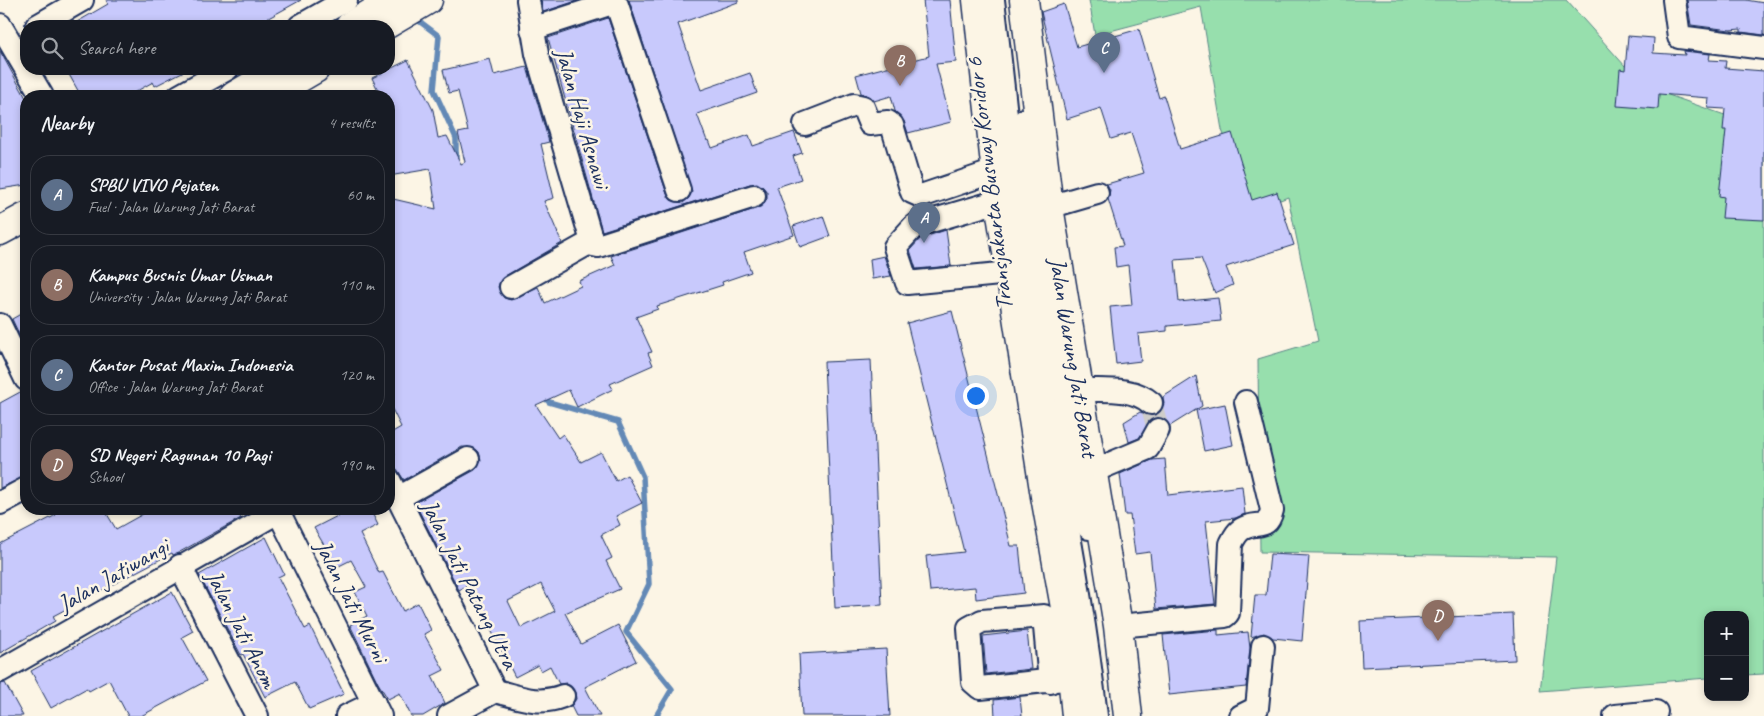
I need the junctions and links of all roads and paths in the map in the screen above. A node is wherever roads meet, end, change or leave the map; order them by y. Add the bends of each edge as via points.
1 (82, 0) edge
2 (346, 0) edge
3 (428, 0) edge
4 (528, 0) edge
5 (978, 0) edge
6 (993, 0) edge
7 (1014, 0) edge
8 (1024, 0) edge
9 (1674, 0) edge
10 (387, 14) edge
11 (47, 20) edge
12 (311, 20) edge
13 (368, 20) edge
14 (532, 29) junction
15 (12, 33) edge
16 (1764, 48) edge
17 (20, 50) edge
18 (32, 75) edge
19 (216, 75) edge
20 (270, 75) edge
21 (305, 75) edge
22 (39, 90) edge
23 (189, 90) edge
24 (244, 90) edge
25 (280, 90) edge
26 (805, 124) dead end
27 (995, 171) junction
28 (679, 190) dead end
29 (1097, 193) dead end
30 (754, 196) dead end
31 (999, 201) junction
32 (1049, 207) junction
33 (20, 220) edge
34 (0, 231) edge
35 (20, 240) edge
36 (594, 244) junction
37 (0, 251) edge
38 (1010, 272) junction
39 (511, 287) dead end
40 (0, 324) edge
41 (20, 366) edge
42 (1078, 390) junction
43 (1151, 402) dead end
44 (1246, 402) dead end
45 (1158, 430) dead end
46 (468, 459) dead end
47 (1091, 472) junction
48 (395, 488) edge
49 (20, 492) edge
50 (395, 493) edge
51 (0, 503) edge
52 (269, 515) edge
53 (280, 515) edge
54 (180, 566) junction
55 (1055, 615) junction
56 (1118, 626) junction
57 (1263, 646) dead end
58 (0, 671) edge
59 (1062, 680) junction
60 (495, 691) junction
61 (563, 696) dead end
62 (377, 709) edge
63 (1656, 712) dead end
64 (257, 716) edge
65 (347, 716) edge
66 (449, 716) edge
67 (1076, 716) edge
68 (1096, 716) edge
69 (1114, 716) edge
70 (1128, 716) edge
71 (1241, 716) edge
72 (1615, 716) edge

1 - 11 street
2 - 12 street
3 - 10 main road
4 - 14 street, Jalan Haji Asnawi
5 - 27 main road, Jalan Warung Jati Barat
6 - 68 street, Transjakarta Busway Koridor 6 via 1032,320 1079,588
7 - 69 street, Transjakarta Busway Koridor 6 via 1045,285 1101,593
8 - 32 main road, Jalan Warung Jati Barat
9 - 16 street via 1679,37
10 - 13 main road
14 - 28 street via 612,3 616,5
14 - 36 street, Jalan Haji Asnawi
15 - 17 street
18 - 22 street
19 - 23 street
20 - 24 main road
21 - 25 main road
26 - 27 street via 854,105 863,107 870,124 888,122 892,125 912,192 916,195
27 - 31 main road, Jalan Warung Jati Barat
29 - 32 street
30 - 36 street
31 - 38 main road, Jalan Warung Jati Barat
31 - 38 street via 914,226 895,246 908,283
32 - 42 main road, Jalan Warung Jati Barat
33 - 34 main road
35 - 37 main road
36 - 39 street
38 - 55 main road, Jalan Warung Jati Barat
40 - 41 street
42 - 43 street via 1129,391
42 - 47 main road, Jalan Warung Jati Barat
44 - 56 street via 1272,510 1265,524 1244,528 1230,544 1228,613 1225,616
45 - 47 street via 1148,448
46 - 48 street
47 - 56 main road, Jalan Warung Jati Barat
49 - 51 street
50 - 60 street, Jalan Jati Patang Utra
52 - 54 street, Jalan Jatiwangi
53 - 62 street, Jalan Jati Murni
54 - 58 street, Jalan Jatiwangi
54 - 64 street, Jalan Jati Anom
55 - 59 main road, Jalan Warung Jati Barat
55 - 59 street via 982,621 969,628 973,682 980,688
56 - 70 main road, Jalan Warung Jati Barat
57 - 71 street via 1257,708
59 - 67 main road, Jalan Warung Jati Barat
60 - 61 street via 539,702
60 - 66 street, Jalan Jati Patang Utra
62 - 65 street
63 - 72 street

